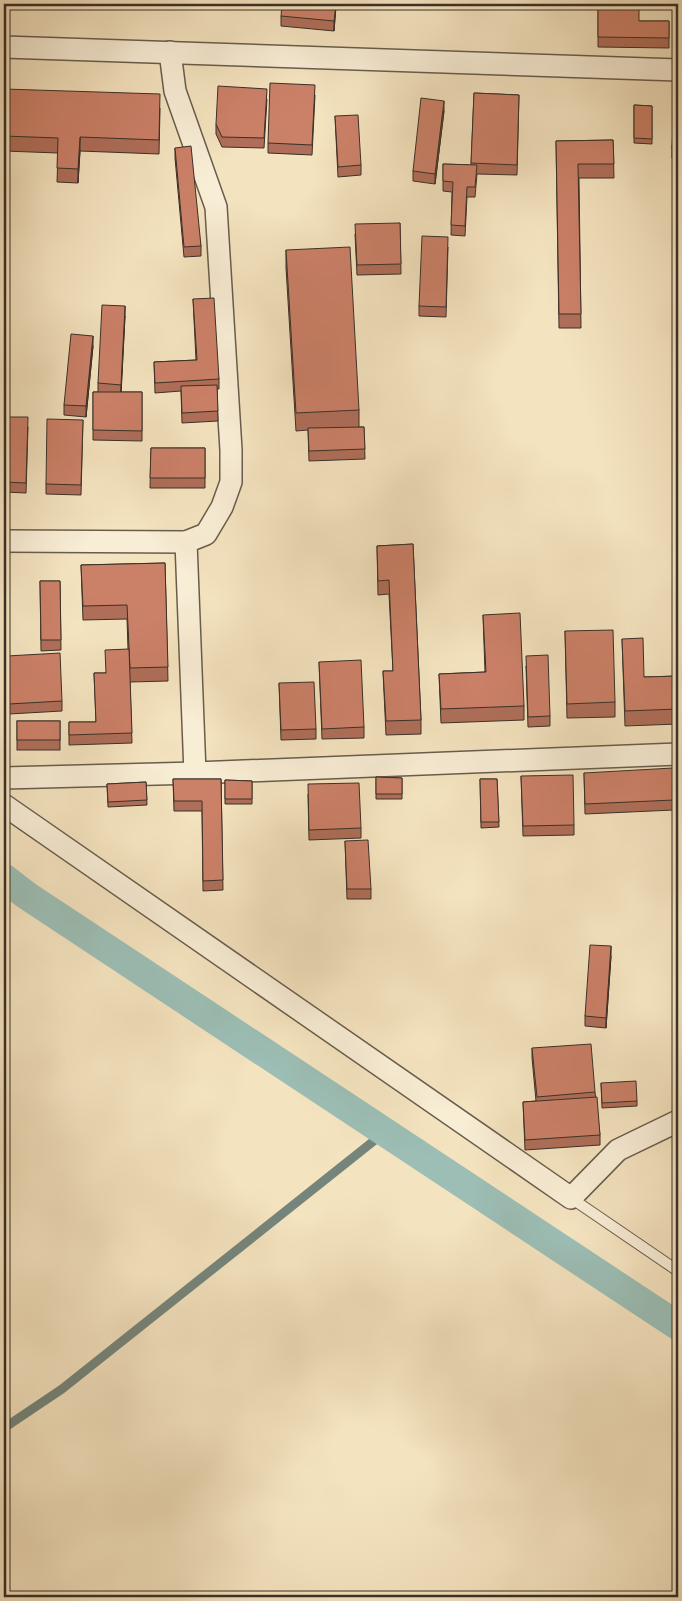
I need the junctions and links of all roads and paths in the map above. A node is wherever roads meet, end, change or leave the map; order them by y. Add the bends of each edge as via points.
1 (4, 47) edge
2 (170, 52) junction
3 (678, 70) edge
4 (4, 541) edge
5 (186, 542) junction
6 (678, 754) edge
7 (195, 773) junction
8 (4, 778) edge
9 (4, 805) edge
10 (678, 1121) edge
11 (571, 1198) junction
12 (678, 1271) edge

1 - 2 street
2 - 3 street
2 - 5 street via 175,91 216,207 231,450 231,482 222,507 206,534
4 - 5 street
5 - 7 street
6 - 7 street
7 - 8 street
9 - 11 street
10 - 11 street via 618,1150
11 - 12 lane

